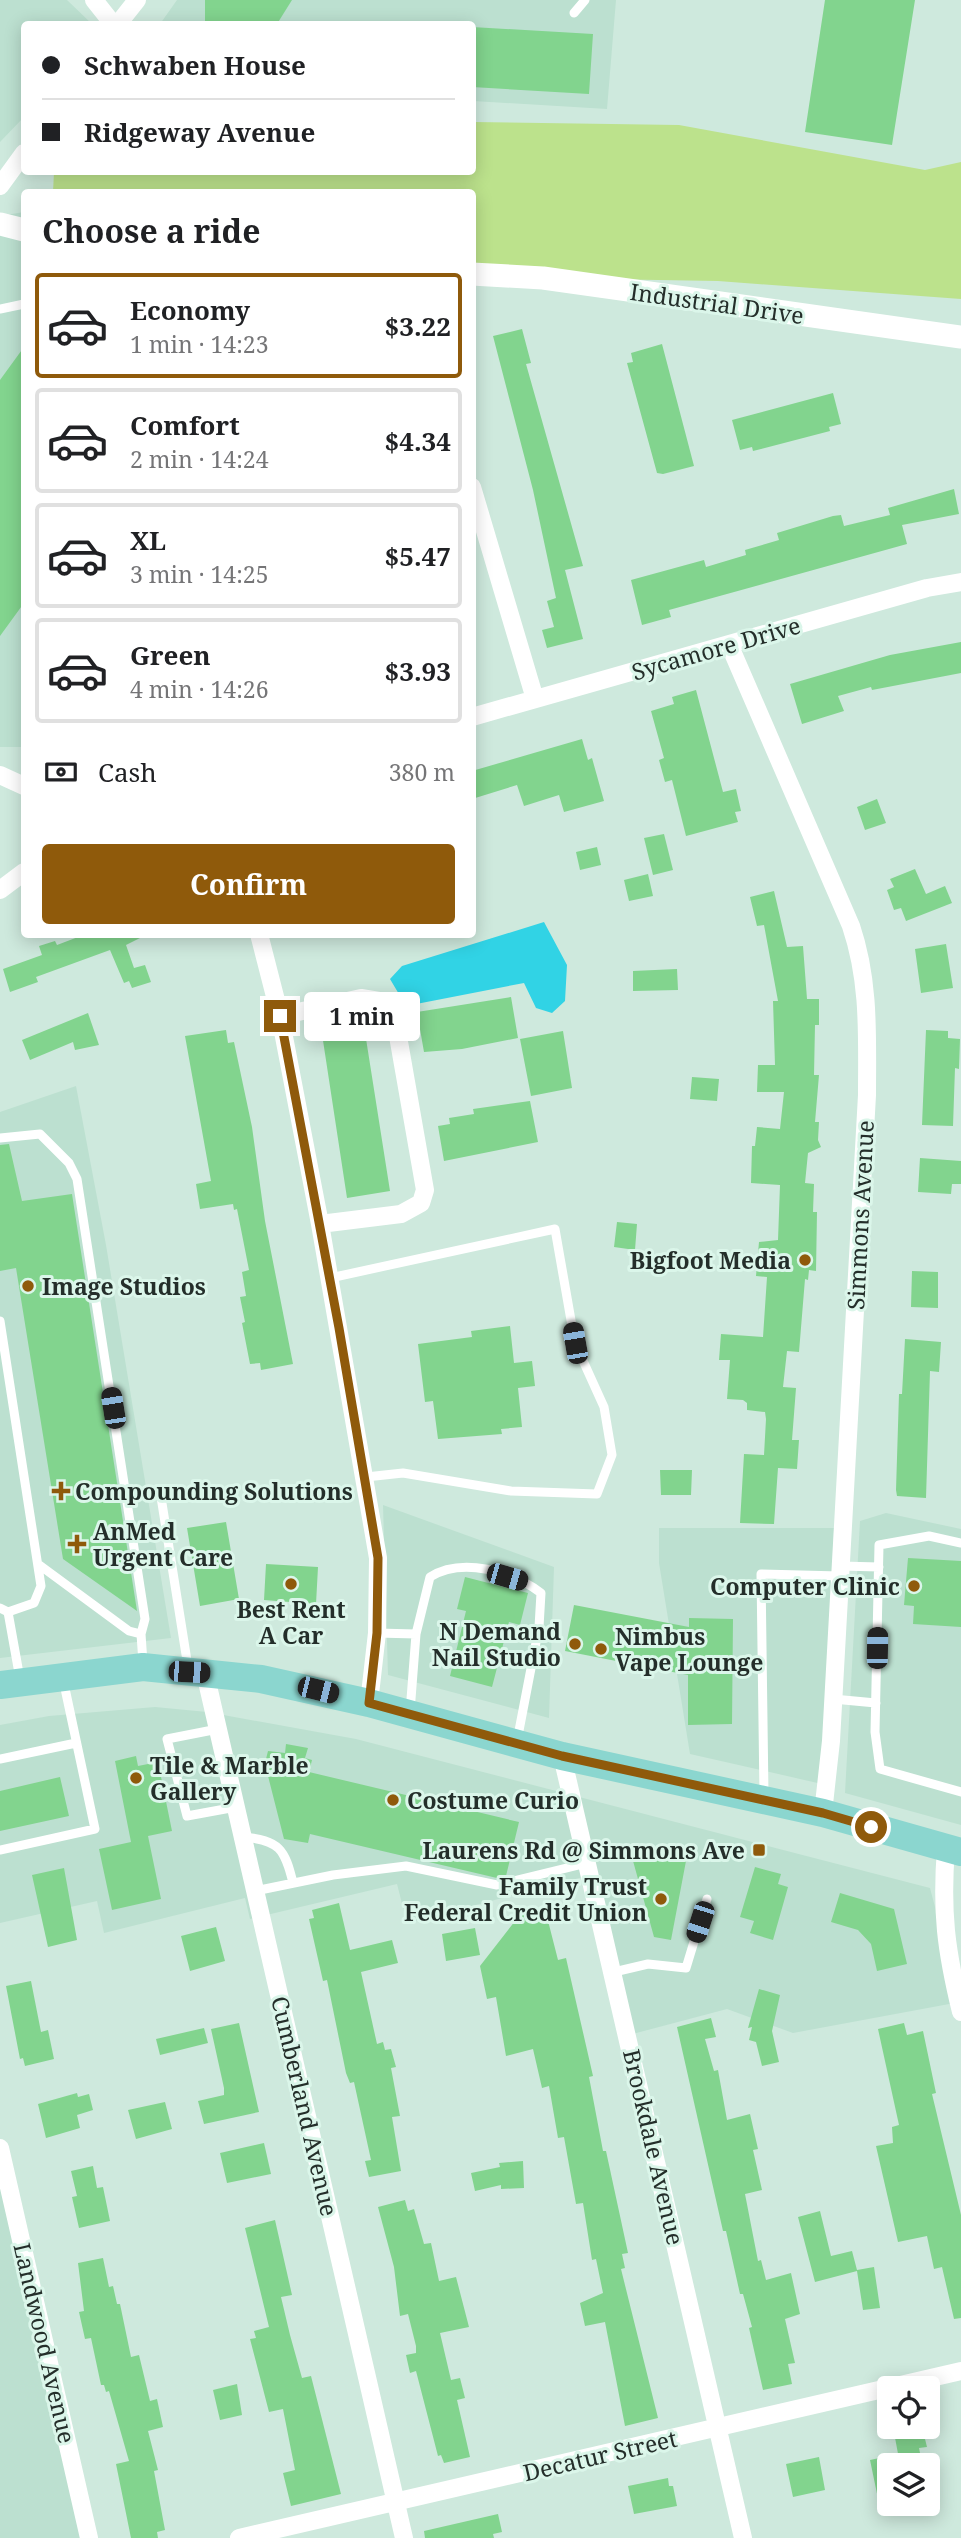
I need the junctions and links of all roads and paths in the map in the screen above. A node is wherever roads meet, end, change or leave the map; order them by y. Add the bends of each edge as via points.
1 (94, 0) edge
2 (137, 0) edge
3 (585, 0) edge
4 (574, 13) dead end
5 (113, 21) edge
6 (119, 21) edge
7 (21, 157) edge
8 (0, 186) edge
9 (0, 224) edge
10 (21, 229) edge
11 (476, 274) edge
12 (21, 305) edge
13 (0, 309) edge
14 (961, 337) edge
15 (476, 500) edge
16 (961, 582) edge
17 (729, 644) junction
18 (535, 699) junction
19 (476, 716) edge
20 (0, 775) edge
21 (21, 785) edge
22 (21, 874) edge
23 (0, 890) edge
24 (260, 938) edge
25 (280, 1016) junction
26 (0, 1138) edge
27 (320, 1224) junction
28 (330, 1278) junction
29 (0, 1321) edge
30 (366, 1477) junction
31 (161, 1497) dead end
32 (961, 1542) edge
33 (38, 1564) junction
34 (879, 1567) junction
35 (840, 1571) junction
36 (4, 1610) edge
37 (377, 1633) junction
38 (141, 1634) junction
39 (416, 1634) junction
40 (143, 1667) junction
41 (197, 1673) junction
42 (63, 1676) junction
43 (10, 1683) edge
44 (833, 1699) junction
45 (369, 1703) junction
46 (876, 1703) junction
47 (410, 1714) junction
48 (218, 1729) junction
49 (76, 1743) junction
50 (517, 1743) junction
51 (562, 1756) junction
52 (0, 1759) edge
53 (961, 1792) edge
54 (764, 1800) junction
55 (236, 1807) junction
56 (823, 1813) junction
57 (243, 1838) junction
58 (0, 1850) edge
59 (953, 1850) edge
60 (587, 1863) junction
61 (293, 1883) junction
62 (255, 1891) junction
63 (707, 1899) dead end
64 (614, 1972) junction
65 (961, 2012) edge
66 (0, 2148) edge
67 (961, 2371) edge
68 (717, 2428) junction
69 (396, 2501) junction
70 (89, 2538) edge
71 (239, 2538) edge
72 (404, 2538) edge
73 (743, 2538) edge

1 - 5 street
2 - 6 street
3 - 4 lane
7 - 8 street
9 - 10 street
11 - 14 street, Industrial Drive via 543,278
12 - 13 lane
15 - 18 street
16 - 17 street, Sycamore Drive
17 - 18 street, Sycamore Drive
17 - 35 street, Simmons Avenue via 851,926 865,974 867,1095
18 - 19 street, Sycamore Drive
20 - 21 street
22 - 23 street
24 - 25 street
25 - 27 street
25 - 27 street via 361,998 379,1001 396,1019 425,1190 421,1203 401,1214
26 - 38 lane via 40,1134 69,1163 77,1180 145,1619
27 - 28 street
28 - 30 street
28 - 30 lane via 555,1229 575,1343 604,1408 612,1455 597,1494 511,1490 403,1474
29 - 33 lane
30 - 37 street via 378,1558
31 - 41 lane
32 - 34 lane via 929,1536 879,1545
33 - 36 lane via 41,1587 34,1603
33 - 38 lane via 129,1631
34 - 35 lane
34 - 46 lane
35 - 44 street, Simmons Avenue
35 - 54 lane via 761,1574
36 - 43 lane
37 - 39 lane
37 - 45 street
38 - 40 lane
39 - 47 lane
39 - 50 lane via 430,1577 443,1569 467,1566 527,1583 541,1593
40 - 41 main road
40 - 42 main road
41 - 45 main road via 283,1683
41 - 48 street, Cumberland Avenue
42 - 43 main road
42 - 49 lane
44 - 46 lane
44 - 56 street, Simmons Avenue
45 - 47 main road
46 - 53 lane via 880,1769
47 - 50 main road
48 - 55 street, Cumberland Avenue
48 - 55 lane via 167,1739 187,1816
49 - 52 lane
49 - 58 lane via 95,1829
50 - 51 main road
51 - 54 main road
51 - 60 street, Brookdale Avenue
54 - 56 main road
55 - 57 street, Cumberland Avenue
56 - 59 main road
57 - 61 lane via 265,1839 281,1849
57 - 62 street, Cumberland Avenue
59 - 65 street via 942,1901 943,1931
60 - 61 lane via 497,1885 406,1866
60 - 64 street, Brookdale Avenue
61 - 62 lane
62 - 69 street, Cumberland Avenue
63 - 64 lane via 686,1968 648,1964
64 - 68 street, Brookdale Avenue
66 - 70 street, Landwood Avenue
67 - 68 street, Decatur Street
68 - 69 street, Decatur Street
68 - 73 street, Brookdale Avenue
69 - 71 street, Decatur Street
69 - 72 street, Cumberland Avenue

